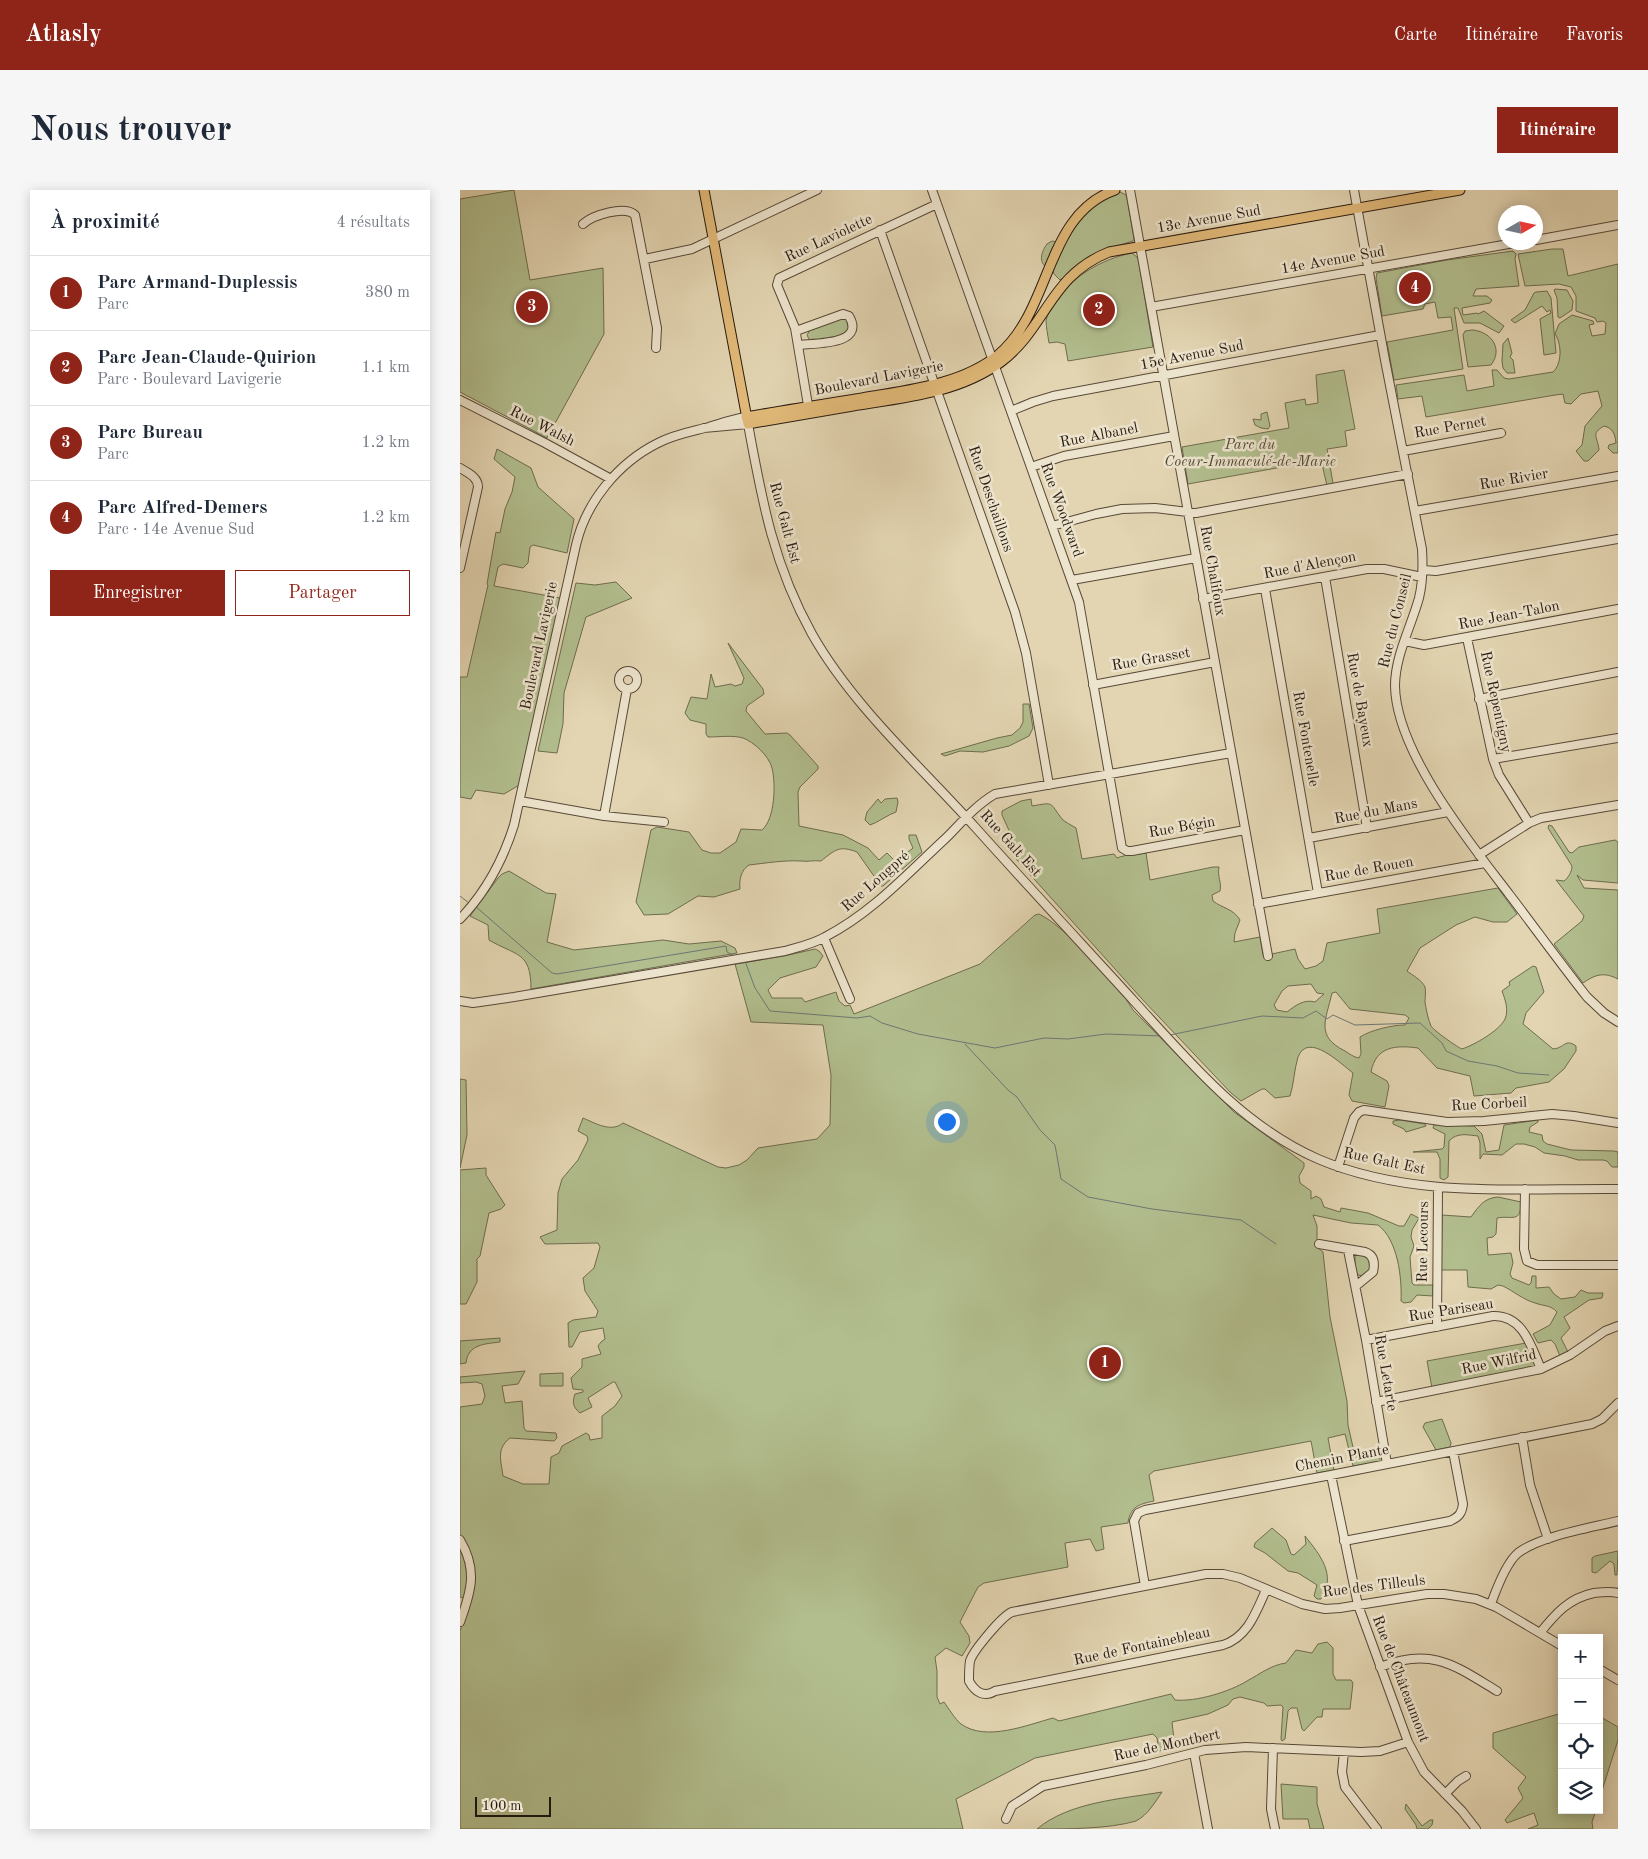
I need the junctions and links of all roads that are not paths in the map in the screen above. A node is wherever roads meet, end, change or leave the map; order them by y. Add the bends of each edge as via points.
1 (704, 190) edge
2 (818, 190) edge
3 (932, 190) edge
4 (1115, 190) edge
5 (1130, 190) edge
6 (1354, 190) edge
7 (1460, 190) edge
8 (937, 204) junction
9 (1357, 208) junction
10 (583, 224) dead end
11 (1618, 225) edge
12 (880, 230) junction
13 (713, 239) junction
14 (1543, 239) edge
15 (1140, 246) junction
16 (1498, 246) edge
17 (645, 259) junction
18 (1368, 270) junction
19 (1047, 276) junction
20 (1060, 287) junction
21 (1151, 307) junction
22 (796, 331) junction
23 (1380, 335) junction
24 (798, 345) junction
25 (656, 348) dead end
26 (994, 362) junction
27 (1163, 376) junction
28 (936, 387) junction
29 (460, 400) edge
30 (809, 410) junction
31 (1011, 411) junction
32 (747, 420) junction
33 (1501, 433) dead end
34 (1174, 436) junction
35 (1403, 451) junction
36 (1031, 467) junction
37 (460, 468) edge
38 (1408, 474) junction
39 (1618, 476) edge
40 (611, 479) junction
41 (1188, 512) junction
42 (1415, 512) junction
43 (1052, 526) junction
44 (1618, 539) edge
45 (1196, 558) junction
46 (460, 568) edge
47 (1423, 574) junction
48 (1325, 577) junction
49 (1072, 580) junction
50 (1265, 589) junction
51 (1203, 599) junction
52 (1618, 609) edge
53 (1467, 638) junction
54 (1405, 641) junction
55 (1215, 662) junction
56 (1618, 672) edge
57 (1093, 684) junction
58 (627, 689) dead end
59 (1479, 699) junction
60 (1618, 738) edge
61 (1231, 753) junction
62 (1492, 759) junction
63 (1109, 774) junction
64 (1049, 785) junction
65 (520, 801) junction
66 (1618, 805) edge
67 (1448, 812) junction
68 (604, 816) junction
69 (967, 818) junction
70 (664, 822) dead end
71 (1529, 823) junction
72 (1367, 828) junction
73 (1245, 830) junction
74 (1309, 838) junction
75 (1124, 850) joint
76 (1479, 855) junction
77 (1485, 863) junction
78 (1318, 893) junction
79 (1258, 904) junction
80 (460, 919) edge
81 (824, 938) junction
82 (1268, 956) dead end
83 (850, 999) dead end
84 (460, 1001) edge
85 (1618, 1022) edge
86 (1618, 1123) edge
87 (1338, 1167) junction
88 (1438, 1187) junction
89 (1525, 1189) junction
90 (1618, 1189) edge
91 (1319, 1244) dead end
92 (1348, 1250) junction
93 (1618, 1264) edge
94 (1356, 1286) junction
95 (1437, 1326) junction
96 (1618, 1326) edge
97 (1366, 1340) junction
98 (1542, 1369) junction
99 (1376, 1402) junction
100 (1618, 1402) edge
101 (1522, 1437) junction
102 (1453, 1451) junction
103 (1387, 1464) junction
104 (1331, 1475) junction
105 (1618, 1521) edge
106 (1548, 1539) junction
107 (460, 1540) edge
108 (1344, 1541) junction
109 (1146, 1586) junction
110 (1266, 1590) junction
111 (1618, 1593) edge
112 (1491, 1604) junction
113 (1358, 1605) junction
114 (1007, 1614) joint
115 (460, 1622) edge
116 (1540, 1633) junction
117 (1558, 1644) edge
118 (1380, 1667) junction
119 (1603, 1671) edge
120 (1618, 1680) edge
121 (1497, 1690) dead end
122 (1408, 1742) junction
123 (1274, 1748) junction
124 (1344, 1752) junction
125 (1194, 1753) junction
126 (1466, 1776) dead end
127 (1445, 1794) junction
128 (1006, 1819) dead end
129 (1208, 1829) edge
130 (1274, 1829) edge
131 (1377, 1829) edge
132 (1476, 1829) edge

1 - 13 main road, Rue Galt Est
2 - 13 street
3 - 8 street, Rue Woodward
4 - 19 main road, Boulevard Lavigerie via 1092,202 1074,219 1062,237
5 - 15 street, Rue Chalifoux
6 - 9 street, Rue du Conseil
7 - 9 main road, 13e Avenue Sud
8 - 12 street, Rue Laviolette
8 - 26 street, Rue Woodward
9 - 15 main road, 13e Avenue Sud
9 - 18 street, Rue du Conseil
10 - 17 street via 591,218 623,210 633,213 638,219
11 - 14 street
12 - 22 street, Rue Laviolette via 779,278 777,285
12 - 28 street, Rue Deschaillons
13 - 17 street via 686,251
13 - 32 main road, Rue Galt Est
15 - 20 main road, Boulevard Lavigerie via 1100,256
15 - 21 street, Rue Chalifoux
16 - 18 street, 14e Avenue Sud
17 - 25 street via 657,328
18 - 21 street, 14e Avenue Sud
18 - 23 street, Rue du Conseil
19 - 20 main road
19 - 26 main road, Boulevard Lavigerie via 1020,330
20 - 26 main road, Boulevard Lavigerie via 1023,342
21 - 27 street, Rue Chalifoux
22 - 24 street, Rue Laviolette
22 - 24 street via 843,314 849,316 853,329 843,339
23 - 27 street, 15e Avenue Sud
23 - 35 street, Rue du Conseil
24 - 30 street, Rue Laviolette
26 - 28 main road, Boulevard Lavigerie via 964,382
26 - 31 street, Rue Woodward
27 - 31 street, 15e Avenue Sud via 1045,398
27 - 34 street, Rue Chalifoux
28 - 30 main road, Boulevard Lavigerie
28 - 64 street, Rue Deschaillons via 1020,627
29 - 40 street, Rue Walsh
30 - 32 main road, Boulevard Lavigerie
31 - 36 street, Rue Woodward
32 - 40 street, Boulevard Lavigerie via 668,438 630,461
32 - 69 street, Rue Galt Est via 774,548 813,636 856,696
33 - 35 street, Rue Pernet
34 - 36 street, Rue Albanel via 1064,456
34 - 41 street, Rue Chalifoux
35 - 38 street, Rue du Conseil
36 - 43 street, Rue Woodward
37 - 46 street via 478,482
38 - 41 street via 1206,512
38 - 42 street, Rue du Conseil
39 - 42 street, Rue Rivier
40 - 65 street, Boulevard Lavigerie via 578,532
41 - 43 street via 1122,509
41 - 45 street, Rue Chalifoux
42 - 47 street, Rue du Conseil
43 - 49 street, Rue Woodward
44 - 47 street, Rue d'Alençon
45 - 49 street
45 - 51 street, Rue Chalifoux
47 - 48 street, Rue d'Alençon via 1376,568
47 - 54 street, Rue du Conseil
48 - 50 street, Rue d'Alençon
48 - 72 street, Rue de Bayeux
49 - 57 street, Rue Woodward via 1079,602
50 - 51 street, Rue d'Alençon
50 - 74 street, Rue Fontenelle
51 - 55 street, Rue Chalifoux
52 - 53 street, Rue Jean-Talon
53 - 54 street, Rue Jean-Talon via 1424,645
53 - 59 street, Rue Repentigny
54 - 67 street, Rue du Conseil via 1396,676 1399,712 1420,763
55 - 57 street, Rue Grasset
55 - 61 street, Rue Chalifoux
56 - 59 street
57 - 63 street, Rue Woodward
58 - 68 street
59 - 62 street, Rue Repentigny
60 - 62 street
61 - 63 street, Rue Longpré
61 - 73 street, Rue Chalifoux
62 - 71 street, Rue Repentigny
63 - 64 street, Rue Longpré
63 - 75 street, Rue Woodward
64 - 69 street, Rue Longpré via 994,794
65 - 68 street
65 - 80 street, Boulevard Lavigerie via 498,866 480,896
66 - 71 street via 1549,816
67 - 72 street, Rue du Mans
67 - 76 street, Rue du Conseil
68 - 70 street
69 - 81 street, Rue Longpré via 880,900
69 - 87 street, Rue Galt Est via 1222,1094 1284,1142
71 - 76 street
72 - 74 street, Rue du Mans
73 - 75 street, Rue Bégin
73 - 79 street, Rue Chalifoux
74 - 78 street, Rue Fontenelle
76 - 77 street, Rue du Conseil
77 - 78 street, Rue de Rouen
77 - 85 street, Rue du Conseil via 1587,997
78 - 79 street, Rue de Rouen
79 - 82 street, Rue Chalifoux
81 - 83 street
81 - 84 street, Rue Longpré via 786,951 485,1002
86 - 87 street, Rue Corbeil via 1552,1114 1447,1122 1361,1111 1354,1118
87 - 88 street, Rue Galt Est via 1382,1179
88 - 89 street, Rue Galt Est
88 - 95 street, Rue Lecours
89 - 90 street, Rue Galt Est
89 - 93 street via 1524,1250 1527,1261 1537,1265
91 - 92 street
92 - 94 street, Rue Letarte
92 - 94 street via 1368,1253 1374,1263 1373,1272
94 - 97 street, Rue Letarte
95 - 97 street, Rue Pariseau
95 - 98 street, Rue Pariseau via 1503,1316 1525,1332
96 - 98 street, Rue Wilfrid
97 - 99 street, Rue Letarte
98 - 99 street, Rue Wilfrid
99 - 103 street, Rue Letarte
100 - 101 street, Chemin Plante via 1602,1420 1592,1424
101 - 102 street, Chemin Plante
101 - 106 street via 1530,1485
102 - 103 street, Chemin Plante
102 - 108 street via 1463,1504 1458,1517
103 - 104 street, Chemin Plante
104 - 108 street, Rue de Châteaumont
104 - 109 street, Chemin Plante via 1141,1511 1134,1521
105 - 106 street
106 - 112 street via 1518,1553 1511,1560
107 - 115 street via 470,1560 472,1575
108 - 113 street, Rue de Châteaumont
109 - 110 street, Rue des Tilleuls via 1213,1574 1232,1576
109 - 114 street, Rue des Tilleuls
110 - 113 street, Rue des Tilleuls via 1315,1608
110 - 114 street, Rue de Fontainebleau via 1252,1621 1231,1642 995,1691 981,1688 970,1673 970,1661
111 - 116 street via 1599,1592 1572,1601 1554,1615
112 - 113 street, Rue des Tilleuls via 1434,1593
112 - 116 street, Rue des Tilleuls
113 - 118 street, Rue de Châteaumont
116 - 117 street, Rue des Tilleuls
118 - 121 street via 1432,1658 1458,1667
118 - 122 street, Rue de Châteaumont
119 - 120 street
122 - 124 street, Rue de Montbert via 1380,1751
122 - 127 street, Rue de Châteaumont via 1424,1772
123 - 124 street, Rue de Montbert
123 - 125 street, Rue de Montbert via 1219,1748
123 - 130 street via 1271,1809
124 - 131 street via 1342,1772 1345,1787
125 - 128 street, Rue de Montbert via 1043,1786 1012,1806
125 - 129 street
126 - 127 street
127 - 132 street, Rue de Châteaumont

